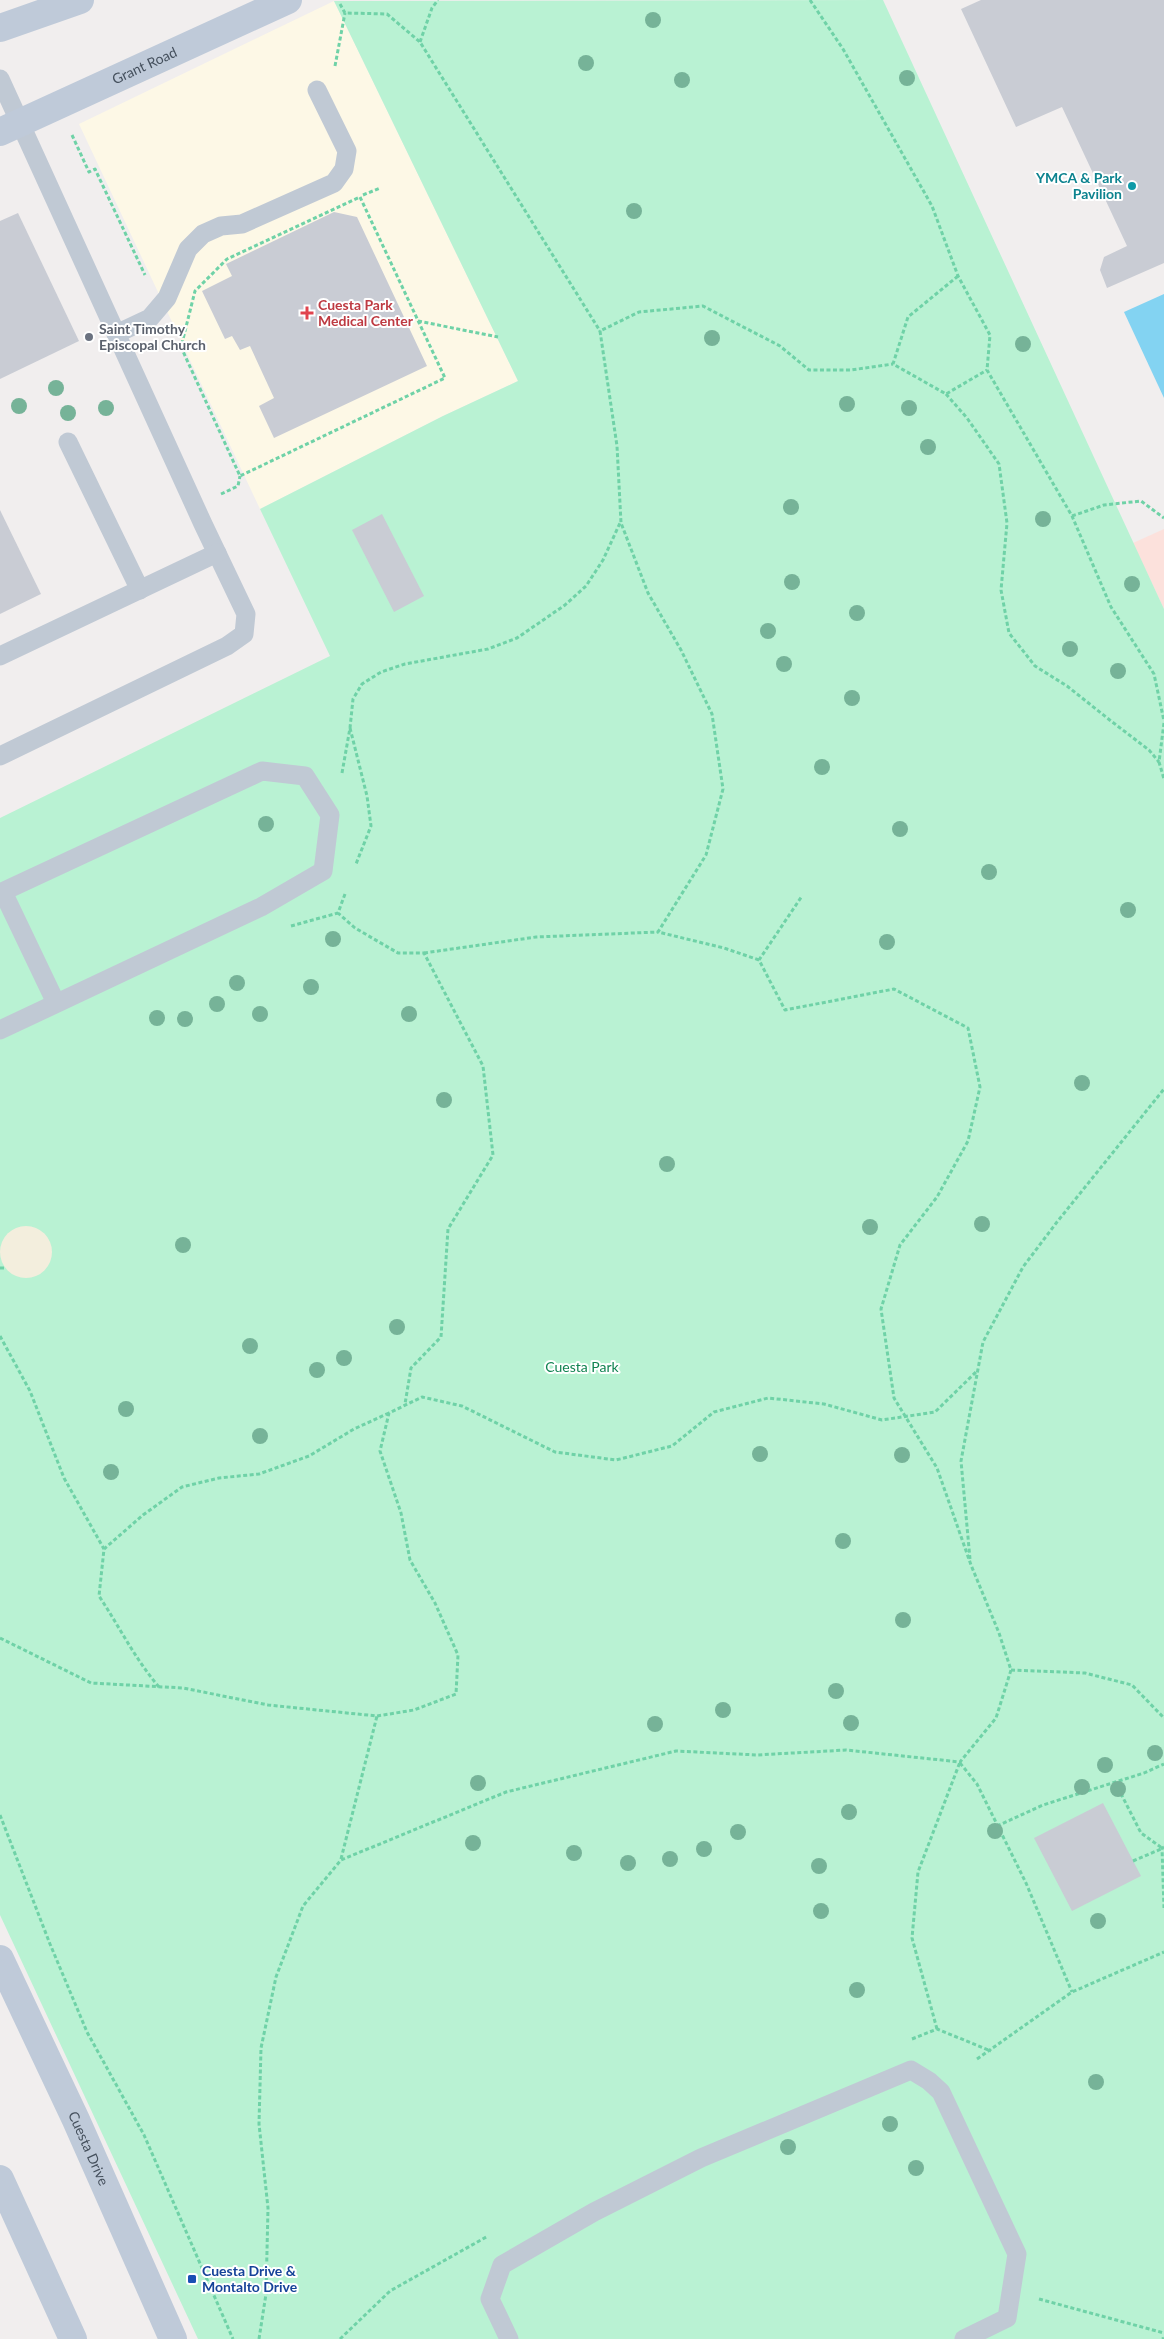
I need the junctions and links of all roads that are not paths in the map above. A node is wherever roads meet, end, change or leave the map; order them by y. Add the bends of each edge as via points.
1 (80, 0) edge
2 (288, 0) edge
3 (0, 28) edge
4 (0, 79) edge
5 (317, 90) dead end
6 (10, 127) edge
7 (116, 334) junction
8 (68, 442) dead end
9 (217, 553) junction
10 (140, 590) junction
11 (0, 656) edge
12 (0, 756) edge
13 (2, 892) edge
14 (56, 1003) junction
15 (0, 1030) edge
16 (0, 1959) edge
17 (0, 2179) edge
18 (73, 2339) edge
19 (173, 2339) edge
20 (509, 2339) edge
21 (964, 2339) edge

1 - 3 main road
2 - 6 main road, Grant Road
4 - 6 lane
5 - 7 lane via 347,151 344,169 334,183 242,224 221,226 203,234 188,249 167,298 150,318
6 - 7 lane
7 - 9 lane
8 - 10 lane
9 - 10 lane
9 - 12 lane via 246,614 244,634 227,646
10 - 11 lane
13 - 14 lane
13 - 14 lane via 262,771 305,776 330,815 324,871 261,908
14 - 15 lane
16 - 19 main road, Cuesta Drive
17 - 18 main road
20 - 21 lane via 490,2299 502,2265 594,2212 701,2158 911,2070 941,2092 1017,2254 1007,2318

